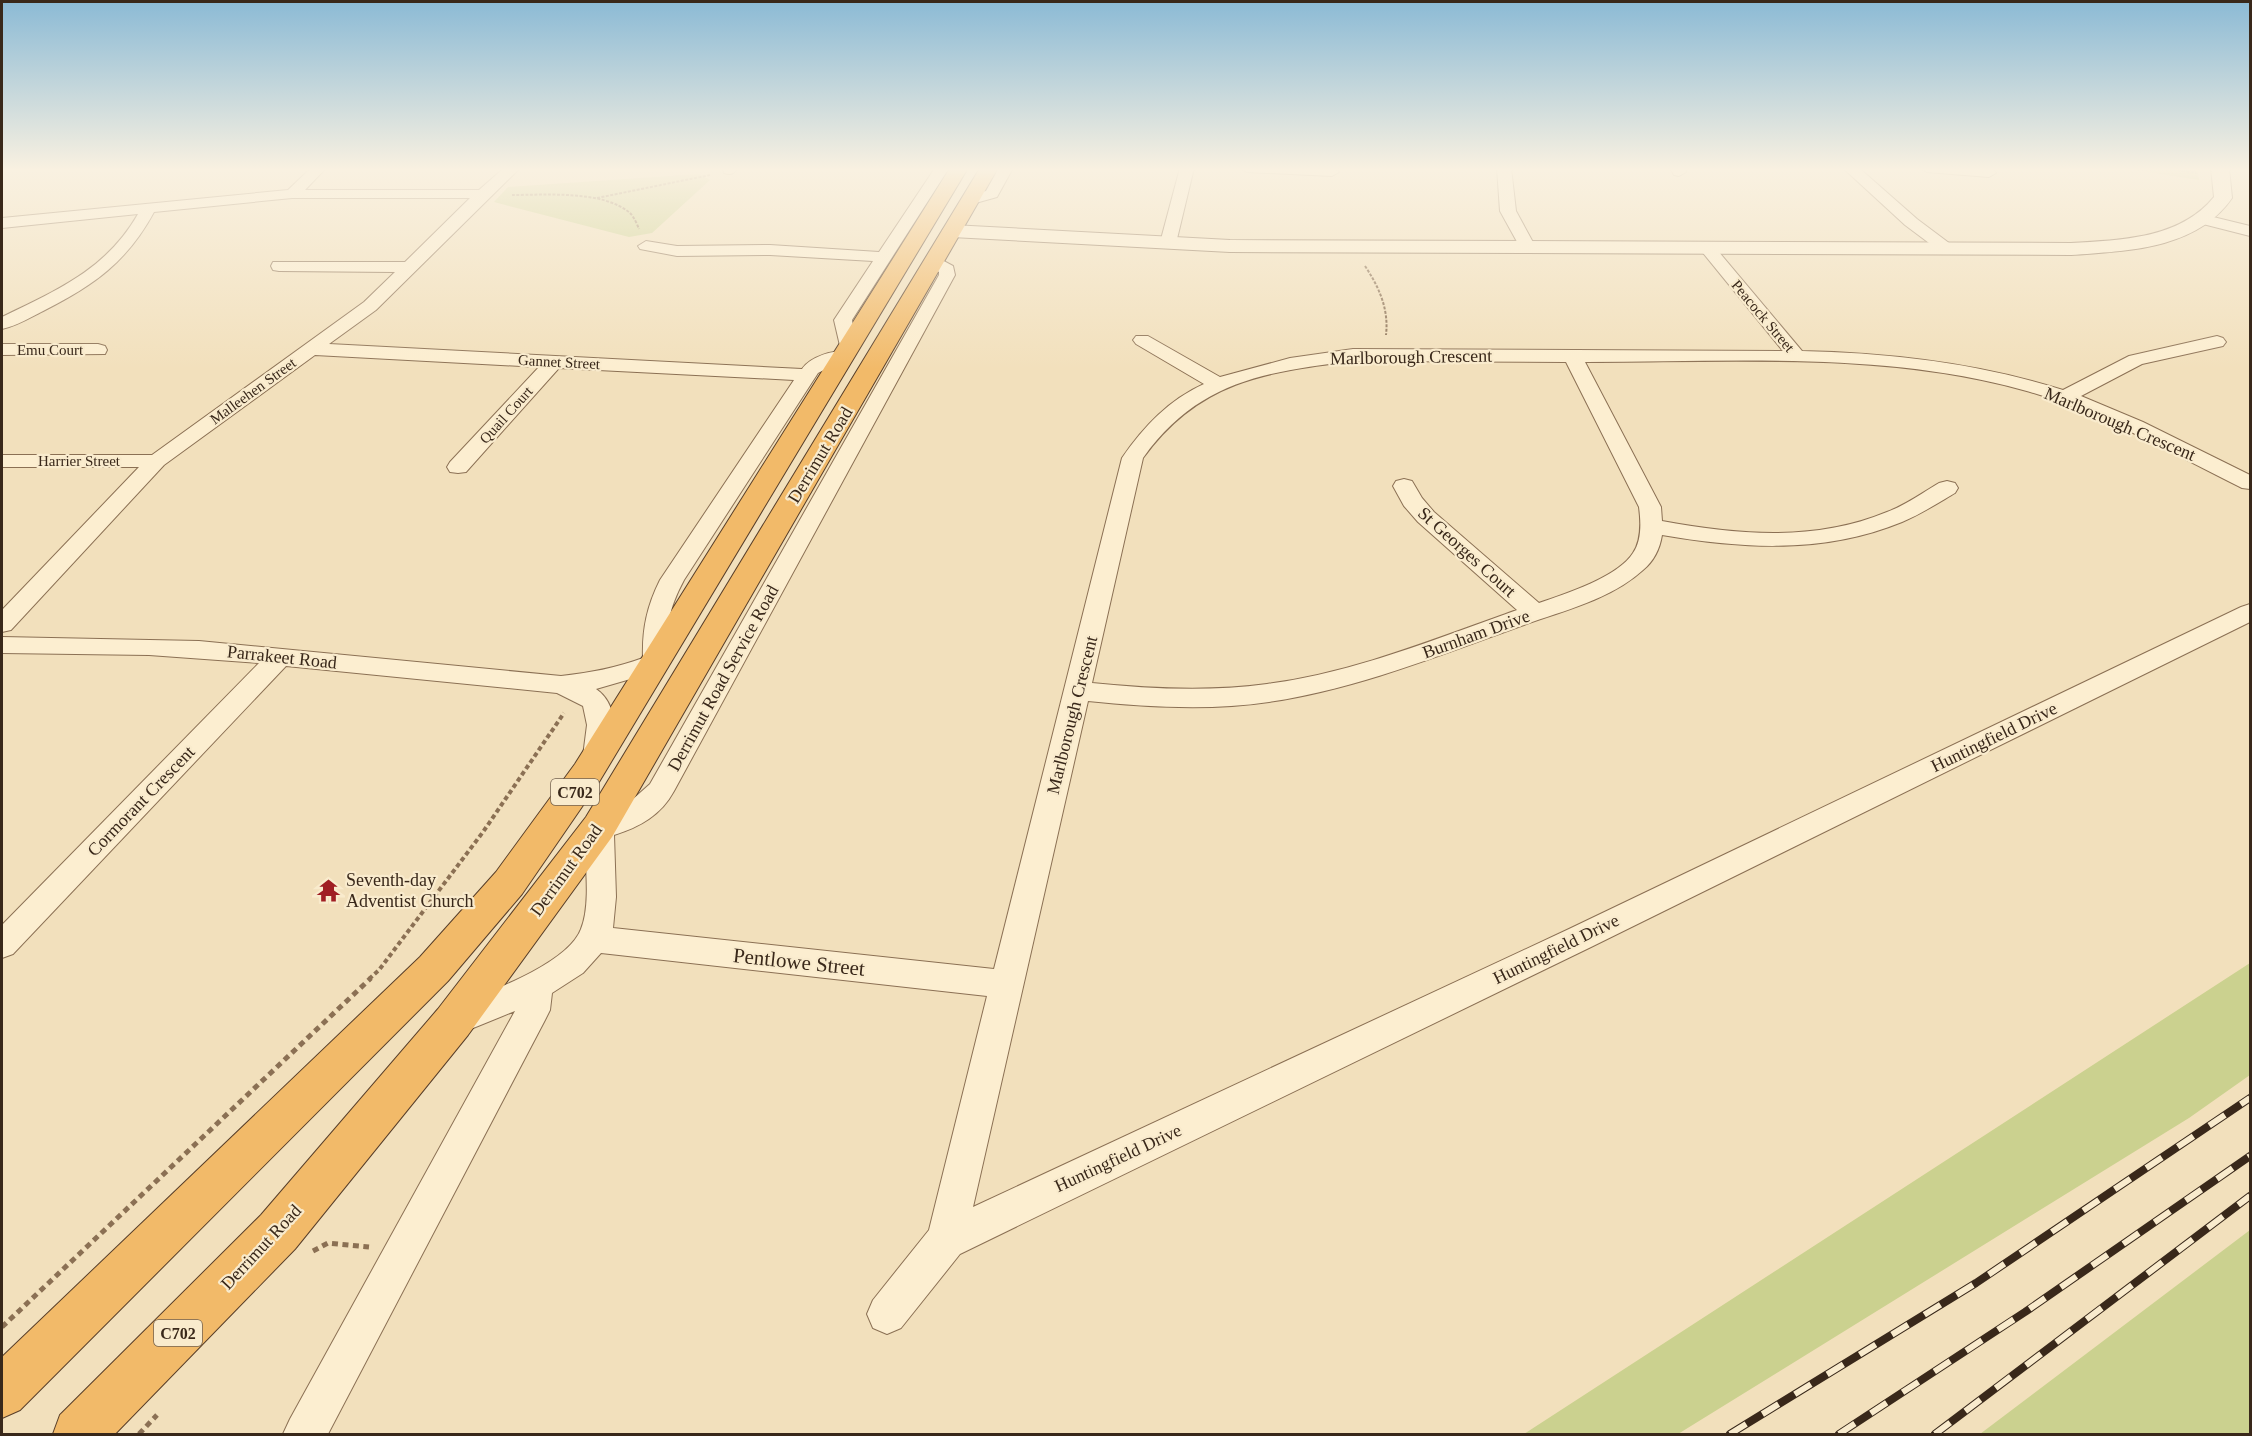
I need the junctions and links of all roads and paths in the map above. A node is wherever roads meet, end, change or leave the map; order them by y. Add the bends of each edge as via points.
1 (134, 235) edge
2 (442, 235) edge
3 (643, 235) edge
4 (897, 235) edge
5 (930, 235) edge
6 (937, 235) edge
7 (1026, 235) edge
8 (1170, 235) edge
9 (1521, 235) edge
10 (1927, 235) edge
11 (2165, 235) edge
12 (1168, 243) junction
13 (646, 246) joint
14 (1527, 246) junction
15 (1707, 248) junction
16 (1942, 248) junction
17 (934, 263) junction
18 (1364, 264) dead end
19 (889, 265) junction
20 (279, 266) dead end
21 (410, 267) junction
22 (2, 324) edge
23 (1386, 336) dead end
24 (1142, 340) dead end
25 (2217, 342) dead end
26 (312, 349) junction
27 (2, 350) edge
28 (98, 350) dead end
29 (1573, 356) junction
30 (1797, 357) junction
31 (554, 362) junction
32 (839, 365) junction
33 (1217, 383) junction
34 (2065, 397) junction
35 (157, 460) junction
36 (2, 461) edge
37 (458, 467) dead end
38 (2250, 483) edge
39 (1404, 486) dead end
40 (1947, 488) dead end
41 (1652, 526) junction
42 (2250, 612) edge
43 (1535, 613) junction
44 (2, 624) edge
45 (2, 645) edge
46 (279, 657) junction
47 (656, 663) junction
48 (569, 688) junction
49 (1078, 692) junction
50 (597, 756) junction
51 (599, 827) junction
52 (592, 939) junction
53 (2, 945) edge
54 (1005, 984) junction
55 (537, 985) junction
56 (453, 1022) junction
57 (946, 1240) junction
58 (404, 1252) junction
59 (307, 1255) dead end
60 (887, 1314) dead end
61 (2, 1327) edge
62 (2, 1392) edge
63 (163, 1409) dead end
64 (78, 1434) edge
65 (139, 1434) edge
66 (305, 1434) edge

1 - 22 street via 105,267
2 - 21 street, Malleehen Street
3 - 13 path
4 - 19 street via 890,246
5 - 19 highway, Derrimut Road / C702
6 - 17 highway, Derrimut Road / C702
7 - 12 street
8 - 12 street
9 - 14 street
10 - 16 street
11 - 16 street via 2098,248
12 - 14 street
13 - 19 street via 677,252 770,250
14 - 15 street
15 - 16 street
15 - 30 street, Peacock Street
17 - 19 highway
17 - 32 highway, Derrimut Road / C702
17 - 51 street, Derrimut Road Service Road via 947,270 947,274 660,791 639,814
18 - 23 path via 1383,302
19 - 32 highway, Derrimut Road / C702
20 - 21 street
21 - 26 street, Malleehen Street via 370,306
24 - 33 street
25 - 34 street via 2136,360
26 - 31 street, Gannet Street
26 - 35 street, Malleehen Street
27 - 28 street, Emu Court
29 - 30 street, Marlborough Crescent
29 - 33 street, Marlborough Crescent via 1353,355 1282,364
29 - 41 street via 1637,478 1650,507
30 - 34 street, Marlborough Crescent via 1912,362 2004,379
31 - 32 street, Gannet Street
31 - 37 street, Quail Court
32 - 47 highway, Derrimut Road / C702
32 - 51 highway, Derrimut Road / C702
33 - 49 street, Marlborough Crescent via 1164,418 1146,436 1133,458
34 - 38 street, Marlborough Crescent
35 - 36 street, Harrier Street
35 - 44 street, Malleehen Street
39 - 43 street, St Georges Court via 1426,517
40 - 41 street via 1896,517 1847,534 1805,541 1717,539
41 - 43 street, Burnham Drive via 1646,549 1636,564 1599,588
42 - 57 street, Huntingfield Drive
43 - 49 street, Burnham Drive via 1390,665 1288,690 1232,697 1152,698
45 - 46 street, Parrakeet Road via 149,646
46 - 48 street, Parrakeet Road
46 - 53 street, Cormorant Crescent
47 - 48 street, Parrakeet Road
47 - 50 highway, Derrimut Road / C702
48 - 50 street via 595,701 601,724
48 - 61 path via 483,832 379,970
49 - 54 street, Marlborough Crescent
50 - 62 highway, Derrimut Road / C702 via 509,884 434,969
51 - 52 street via 600,901
51 - 56 highway, Derrimut Road / C702
52 - 54 street, Pentlowe Street
52 - 55 street via 567,967
54 - 57 street, Marlborough Crescent
55 - 56 street
55 - 58 street via 533,1010
56 - 64 highway, Derrimut Road / C702 via 278,1232
57 - 60 street, Huntingfield Drive
58 - 59 path via 328,1243
58 - 66 street
63 - 65 path

